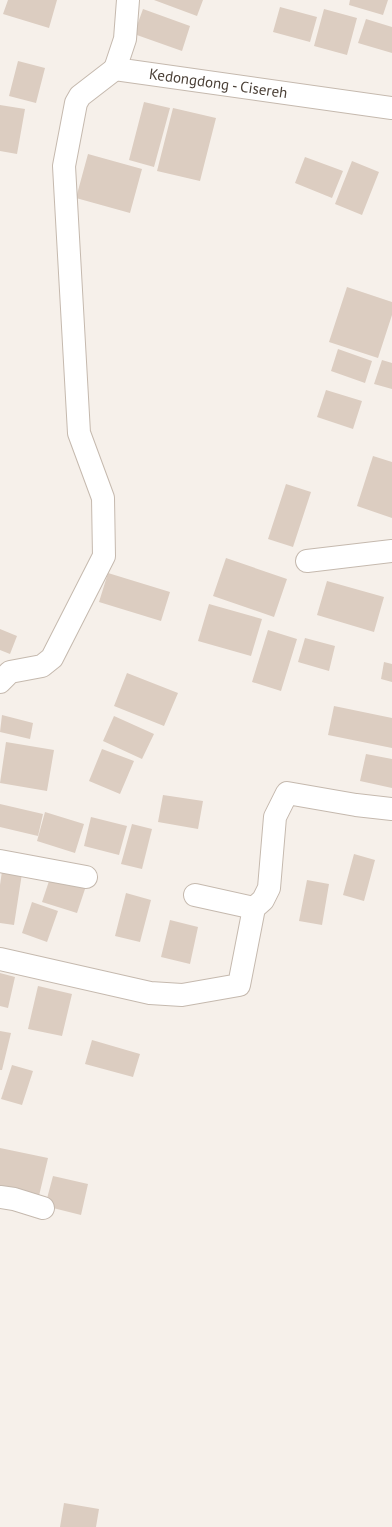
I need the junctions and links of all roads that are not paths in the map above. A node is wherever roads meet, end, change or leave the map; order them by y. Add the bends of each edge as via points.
1 (128, 0) edge
2 (115, 69) junction
3 (392, 108) edge
4 (392, 552) edge
5 (307, 561) dead end
6 (0, 682) edge
7 (392, 809) edge
8 (0, 861) edge
9 (86, 877) dead end
10 (195, 895) dead end
11 (254, 908) junction
12 (0, 959) edge
13 (0, 1197) edge
14 (44, 1208) dead end

1 - 2 street via 125,39
2 - 3 street, Kedongdong - Cisereh
2 - 6 street via 80,96 76,103 64,166 79,433 103,498 104,556 52,658 42,666 10,672
4 - 5 street
7 - 11 street via 287,793 275,817 269,888
8 - 9 street
10 - 11 street
11 - 12 street via 239,985 182,995 150,993
13 - 14 street

